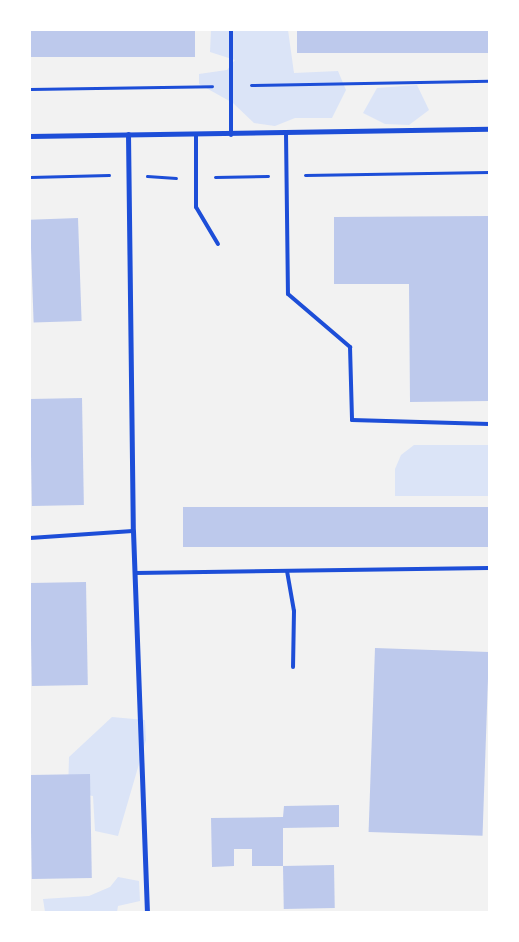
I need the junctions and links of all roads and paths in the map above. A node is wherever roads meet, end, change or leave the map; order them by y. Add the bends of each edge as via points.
1 (231, 30) edge
2 (489, 81) edge
3 (231, 86) junction
4 (30, 90) edge
5 (489, 129) edge
6 (286, 133) junction
7 (128, 134) junction
8 (231, 134) junction
9 (196, 135) junction
10 (30, 136) edge
11 (489, 172) edge
12 (127, 174) junction
13 (287, 176) junction
14 (30, 177) edge
15 (196, 177) junction
16 (218, 244) dead end
17 (489, 424) edge
18 (133, 531) junction
19 (30, 538) edge
20 (489, 568) edge
21 (287, 572) junction
22 (135, 573) junction
23 (293, 666) dead end
24 (147, 912) edge

1 - 3 lane
2 - 3 path
3 - 4 path
3 - 8 lane
5 - 6 street
6 - 8 street
6 - 13 lane
7 - 9 street
7 - 10 street
7 - 12 street
8 - 9 street
9 - 15 lane
11 - 13 path
12 - 14 path
12 - 15 path
12 - 18 street
13 - 15 path
13 - 17 lane via 288,294 350,347 352,420
15 - 16 lane via 196,207
18 - 19 lane
18 - 22 street
20 - 21 lane
21 - 22 lane
21 - 23 lane via 294,611
22 - 24 street

